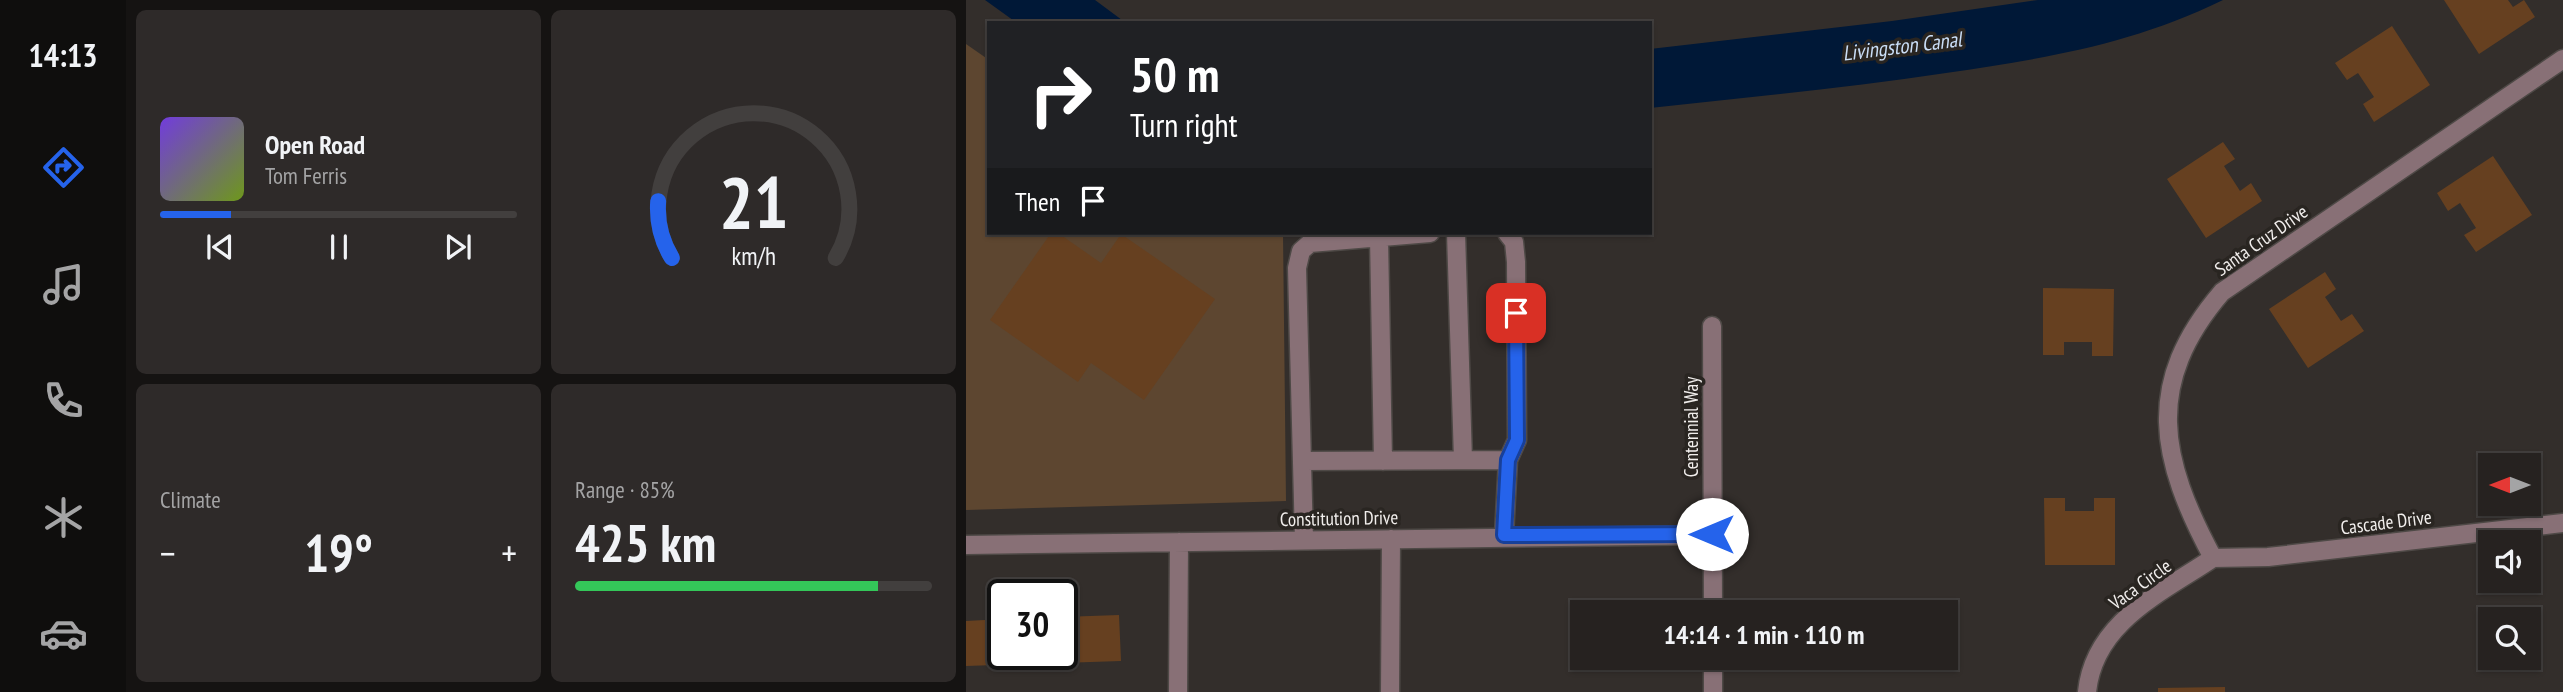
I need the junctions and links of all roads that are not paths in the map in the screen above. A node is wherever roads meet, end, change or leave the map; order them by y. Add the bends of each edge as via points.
1 (2563, 59) edge
2 (1404, 235) edge
3 (1456, 235) edge
4 (1508, 235) edge
5 (1378, 237) junction
6 (1712, 326) dead end
7 (1463, 460) junction
8 (1508, 460) junction
9 (1302, 461) junction
10 (1382, 461) junction
11 (2563, 523) edge
12 (1712, 534) junction
13 (1504, 535) junction
14 (1391, 539) junction
15 (1304, 540) junction
16 (1179, 542) junction
17 (966, 545) edge
18 (2213, 558) junction
19 (1713, 600) edge
20 (1713, 670) edge
21 (1178, 692) edge
22 (1390, 692) edge
23 (1713, 692) edge
24 (2087, 692) edge

1 - 18 street, Santa Cruz Drive via 2222,292 2199,319 2181,355 2167,405 2169,453 2185,503
2 - 5 street
3 - 7 street
4 - 8 street via 1516,262 1517,440
5 - 9 street via 1310,243 1301,251 1297,268
5 - 10 street
6 - 12 street, Centennial Way
7 - 8 street
7 - 10 street
8 - 13 street
9 - 10 street
9 - 15 street
11 - 18 street, Cascade Drive via 2269,557
12 - 13 street, Constitution Drive
12 - 19 street, Centennial Way
13 - 14 street, Constitution Drive
14 - 15 street, Constitution Drive
14 - 22 street
15 - 16 street, Constitution Drive
16 - 17 street, Constitution Drive
16 - 21 street
18 - 24 street, Vaca Circle via 2119,622 2093,658
20 - 23 street

